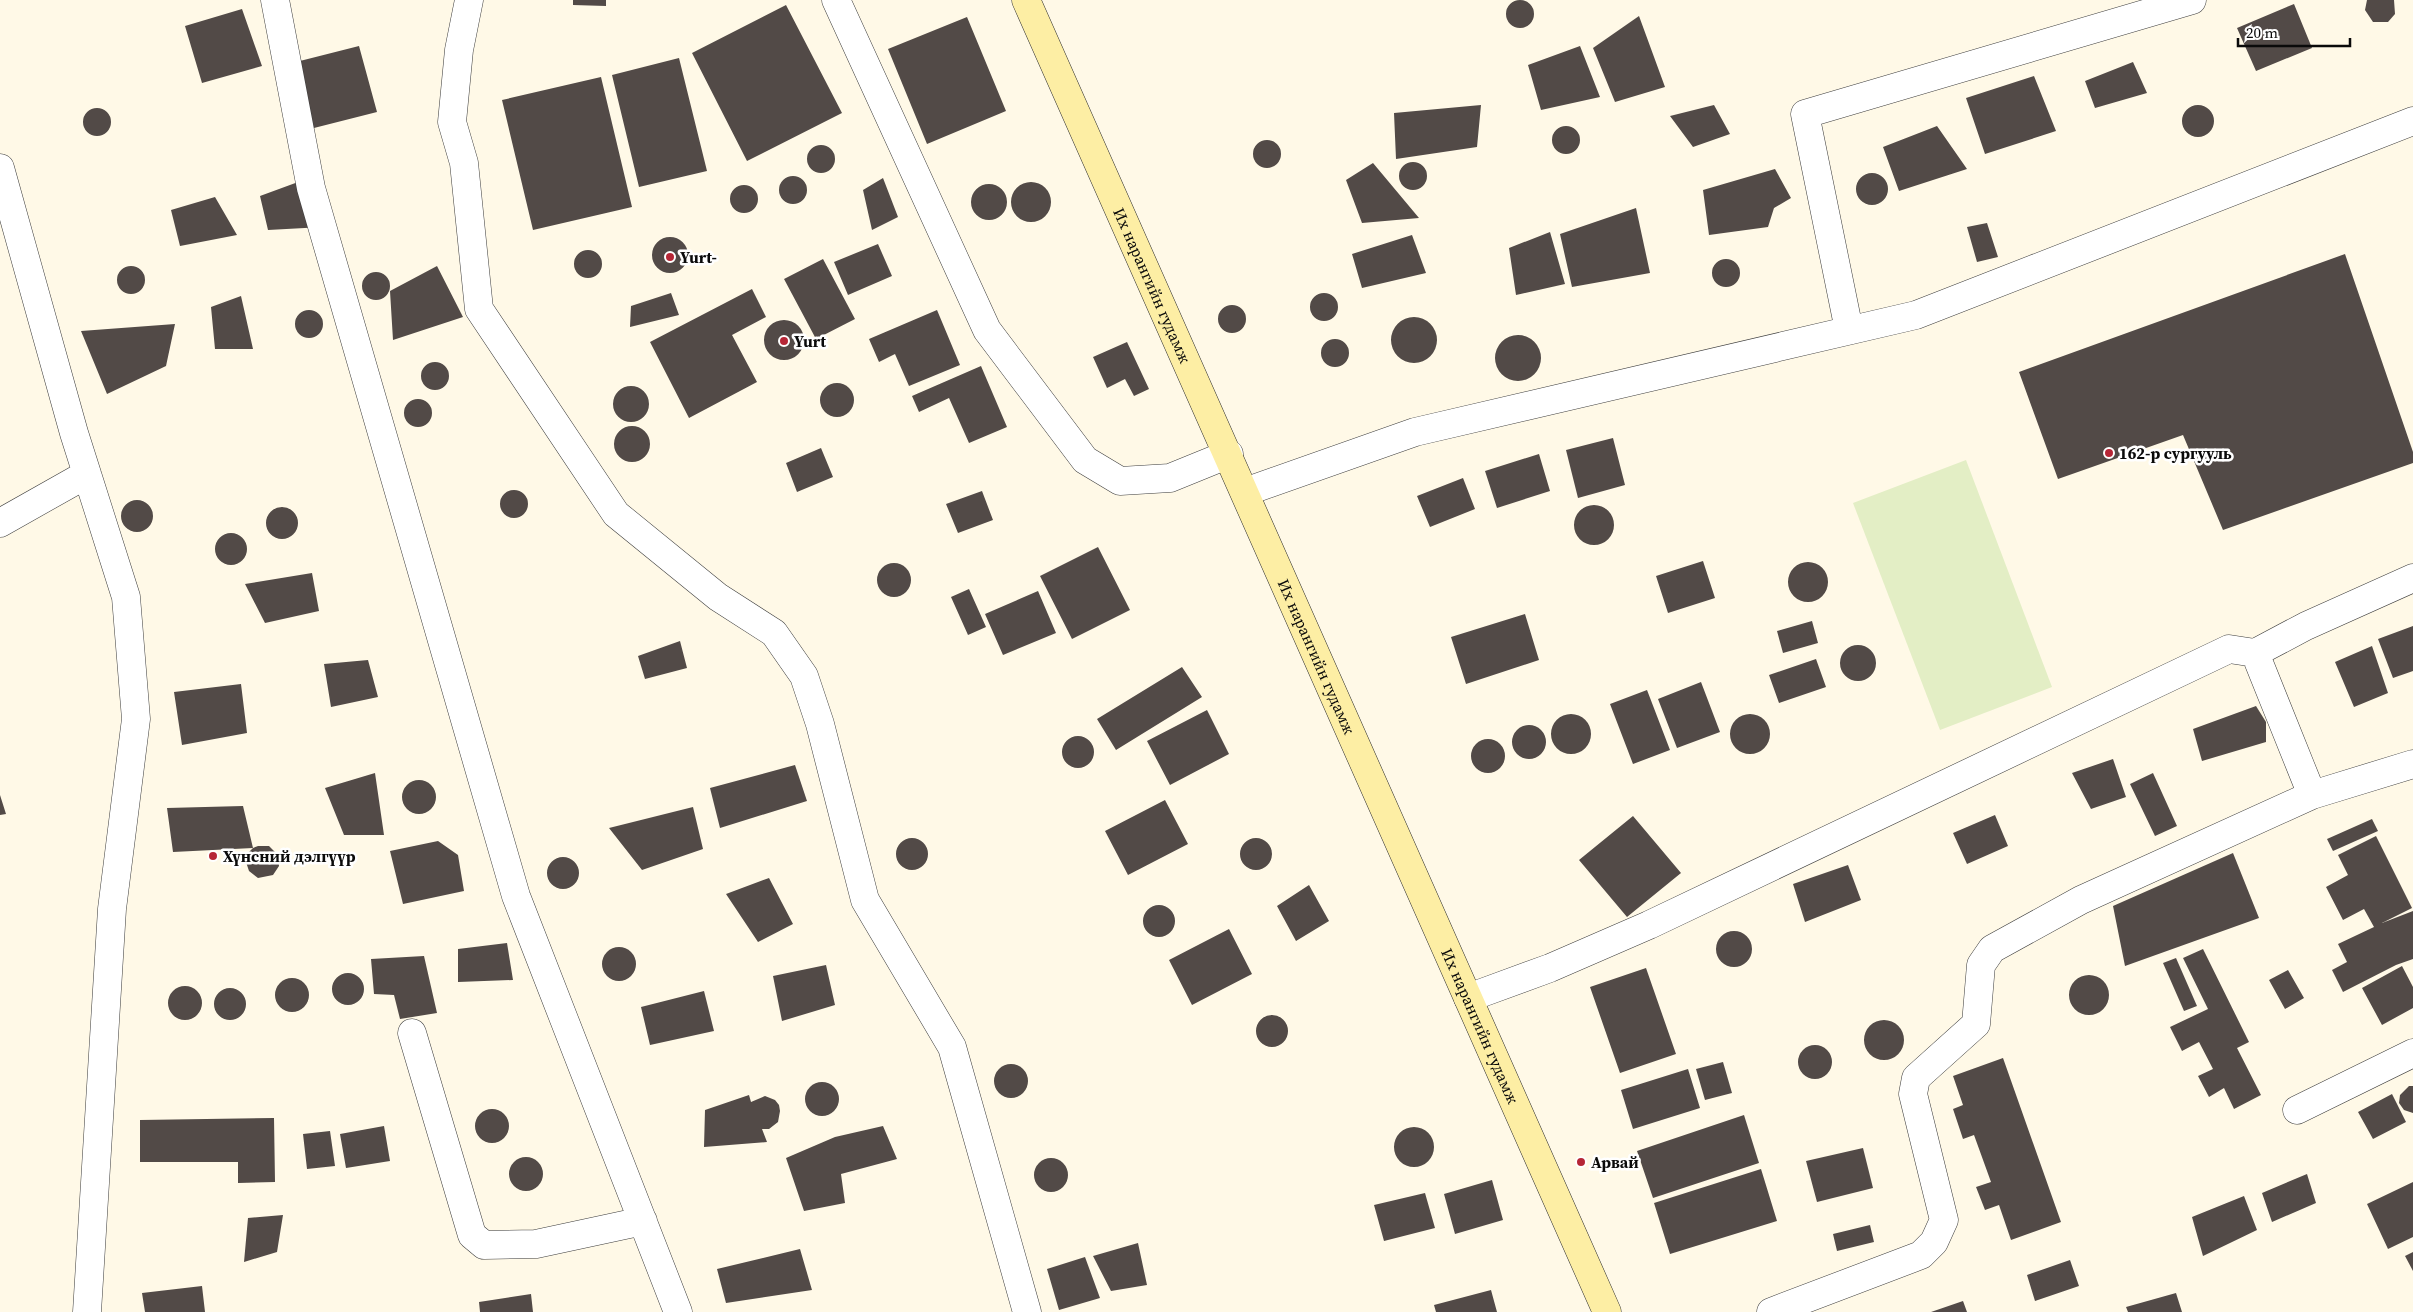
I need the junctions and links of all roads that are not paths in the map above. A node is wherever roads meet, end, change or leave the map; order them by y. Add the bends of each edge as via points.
1 (275, 0) edge
2 (469, 0) edge
3 (836, 0) edge
4 (1026, 0) edge
5 (2192, 0) edge
6 (2413, 121) edge
7 (1, 180) edge
8 (1849, 330) junction
9 (1229, 454) junction
10 (87, 474) junction
11 (1245, 492) junction
12 (0, 523) edge
13 (2413, 578) edge
14 (2255, 653) junction
15 (2413, 764) edge
16 (2312, 796) junction
17 (1468, 998) junction
18 (412, 1033) dead end
19 (2413, 1053) edge
20 (2297, 1110) dead end
21 (643, 1221) junction
22 (87, 1312) edge
23 (678, 1312) edge
24 (1027, 1312) edge
25 (1607, 1312) edge
26 (1771, 1312) edge

1 - 21 street via 309,178 516,896
2 - 24 street via 459,50 452,122 464,163 479,309 616,514 718,598 774,633 804,676 820,724 865,900 952,1048
3 - 9 street via 987,330 1085,460 1120,480 1170,478
4 - 9 main road, Их нарангийн гудамж
5 - 8 street via 1805,114
6 - 8 street via 1916,315
7 - 10 street
8 - 11 street via 1415,432
9 - 11 main road, Их нарангийн гудамж
10 - 12 street
10 - 22 street via 126,598 136,719 112,909
11 - 17 main road, Их нарангийн гудамж
13 - 14 street via 2306,626
14 - 16 street
14 - 17 street via 2229,649 1649,925 1550,968
15 - 16 street
16 - 26 street via 2082,900 1992,949 1981,964 1976,1024 1916,1078 1913,1094 1944,1220 1934,1242 1921,1255
17 - 25 main road, Их нарангийн гудамж
18 - 21 street via 472,1235 484,1245 536,1244
19 - 20 street
21 - 23 street

